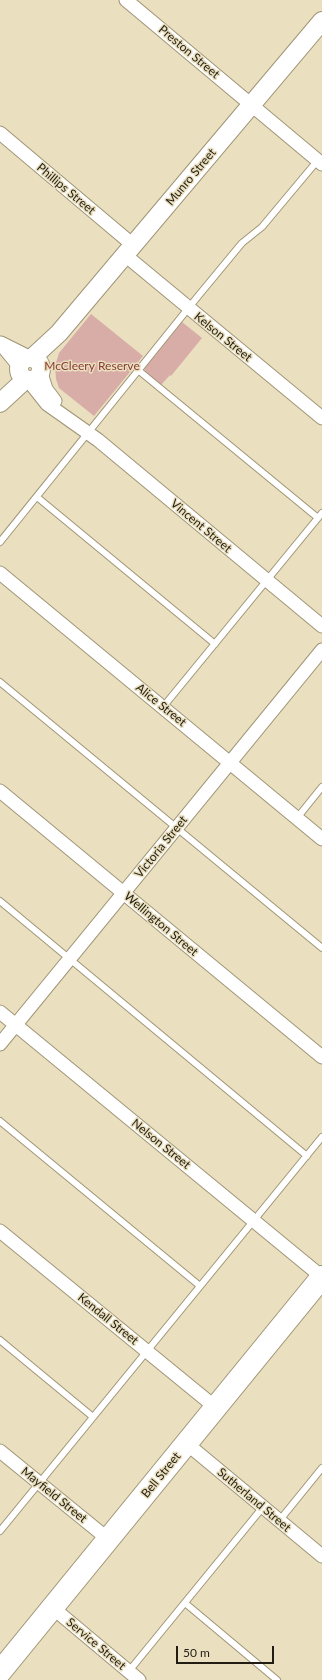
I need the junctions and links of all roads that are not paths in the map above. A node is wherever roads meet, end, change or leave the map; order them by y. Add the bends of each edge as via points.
1 (126, 0) edge
2 (322, 21) edge
3 (251, 105) junction
4 (0, 133) edge
5 (320, 162) edge
6 (129, 250) junction
7 (189, 309) junction
8 (0, 343) edge
9 (30, 368) junction
10 (138, 370) junction
11 (2, 400) edge
12 (322, 418) edge
13 (84, 429) junction
14 (37, 497) junction
15 (320, 516) edge
16 (0, 542) edge
17 (0, 572) edge
18 (267, 580) junction
19 (322, 626) edge
20 (215, 644) junction
21 (322, 650) edge
22 (0, 682) edge
23 (163, 707) junction
24 (231, 763) junction
25 (322, 787) edge
26 (0, 791) edge
27 (297, 818) junction
28 (176, 828) junction
29 (322, 839) edge
30 (123, 893) junction
31 (0, 901) edge
32 (322, 948) edge
33 (69, 959) junction
34 (0, 1012) edge
35 (16, 1025) junction
36 (0, 1044) edge
37 (322, 1057) edge
38 (0, 1121) edge
39 (322, 1138) edge
40 (307, 1156) junction
41 (254, 1221) junction
42 (0, 1231) edge
43 (322, 1277) edge
44 (200, 1286) junction
45 (0, 1340) edge
46 (147, 1351) junction
47 (215, 1407) junction
48 (93, 1417) junction
49 (186, 1444) junction
50 (0, 1451) edge
51 (322, 1468) edge
52 (39, 1483) junction
53 (263, 1507) junction
54 (279, 1521) junction
55 (0, 1531) edge
56 (108, 1539) junction
57 (322, 1556) edge
58 (185, 1603) junction
59 (53, 1608) junction
60 (129, 1671) junction
61 (0, 1672) edge
62 (140, 1680) edge
63 (277, 1680) edge

1 - 3 street, Preston Street
2 - 3 street, Munro Street
3 - 5 street, Preston Street
3 - 6 street, Munro Street
4 - 6 street, Phillips Street
5 - 7 lane via 262,227 242,244
6 - 7 street, Kelson Street
6 - 9 street, Munro Street
7 - 10 lane
7 - 12 street, Kelson Street
8 - 9 street, Vincent Street via 13,357
9 - 11 street, Munro Street
9 - 13 street, Vincent Street via 48,404
10 - 13 lane
10 - 15 lane
13 - 14 lane
13 - 18 street, Vincent Street
14 - 16 lane
14 - 20 lane
15 - 18 lane
17 - 23 street, Alice Street
18 - 19 street, Vincent Street
18 - 20 lane
20 - 23 lane
21 - 24 street, Victoria Street
22 - 28 lane
23 - 24 street, Alice Street
24 - 27 street, Alice Street
24 - 28 street, Victoria Street
25 - 27 lane
26 - 30 street, Wellington Street
27 - 29 street, Alice Street
28 - 30 street, Victoria Street
28 - 32 lane
30 - 33 street, Victoria Street
30 - 37 street, Wellington Street
31 - 33 lane
33 - 35 street, Victoria Street
33 - 40 lane
34 - 35 street, Nelson Street
35 - 36 street, Victoria Street
35 - 41 street, Nelson Street
38 - 44 lane
39 - 40 lane
40 - 41 lane
41 - 43 street, Nelson Street
41 - 44 lane
42 - 46 street, Kendall Street
43 - 47 highway, Bell Street
44 - 46 lane
45 - 48 lane
46 - 47 street, Kendall Street
46 - 48 lane
47 - 49 highway, Bell Street
48 - 52 lane
49 - 53 street, Sutherland Street
49 - 56 highway, Bell Street
50 - 52 street, Mayfield Street
51 - 54 lane
52 - 55 lane
52 - 56 street, Mayfield Street
53 - 54 street, Sutherland Street
53 - 58 lane
54 - 57 street, Sutherland Street
56 - 59 highway, Bell Street
58 - 60 lane
58 - 63 lane
59 - 60 street, Service Street
59 - 61 highway, Bell Street
60 - 62 street, Service Street

